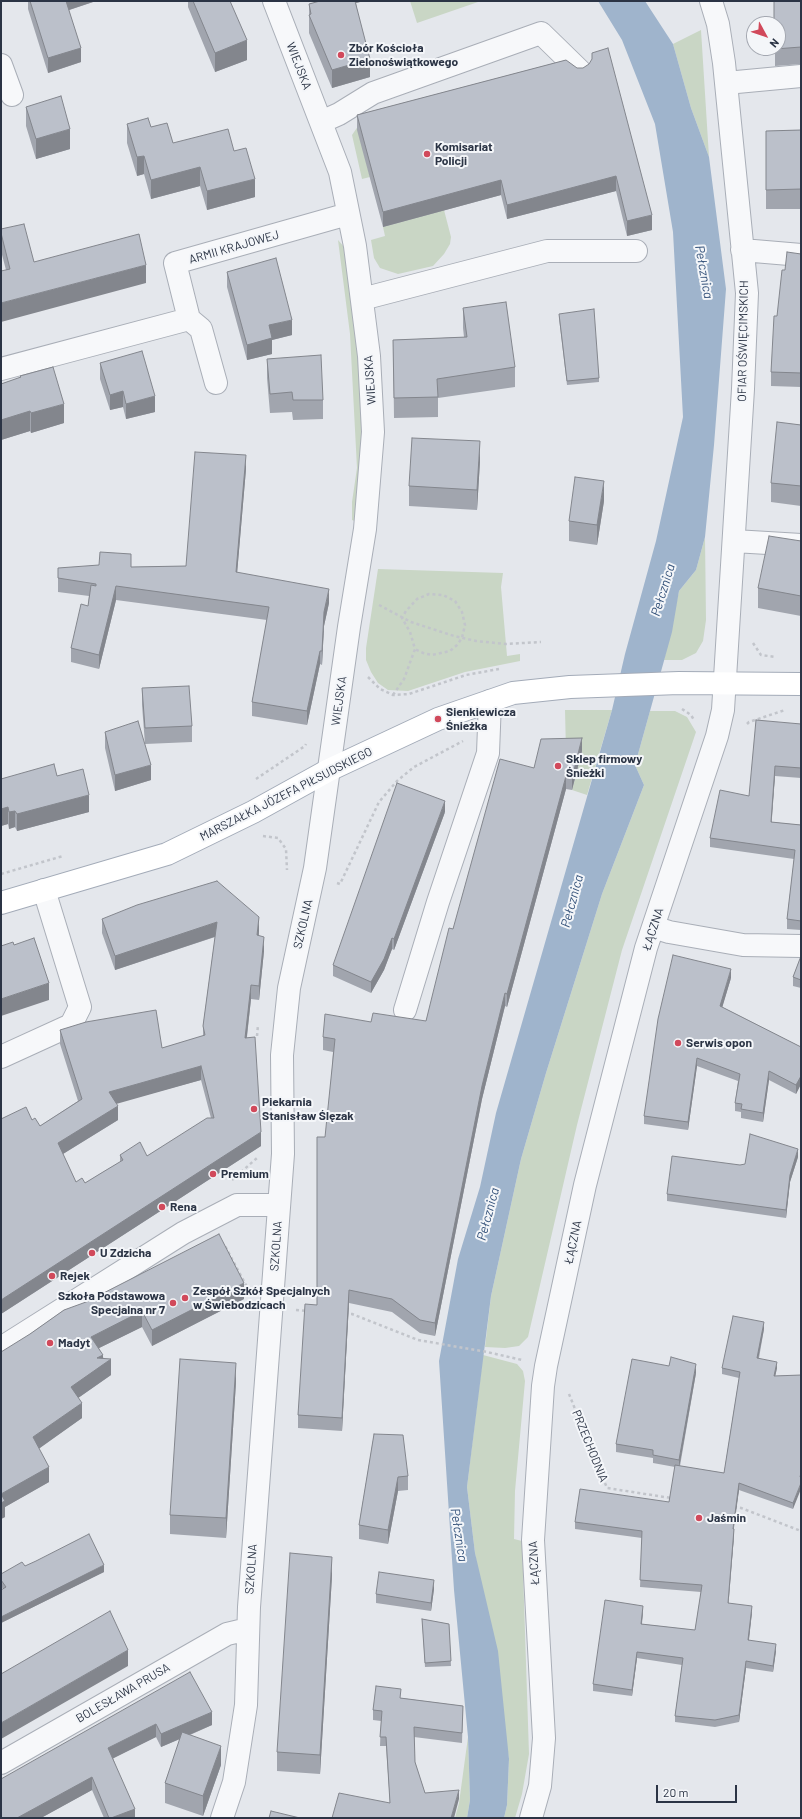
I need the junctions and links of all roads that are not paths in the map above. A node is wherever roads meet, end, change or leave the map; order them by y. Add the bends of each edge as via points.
1 (274, 1) edge
2 (711, 1) edge
3 (1, 65) edge
4 (580, 71) edge
5 (801, 76) edge
6 (726, 83) junction
7 (12, 95) dead end
8 (320, 122) junction
9 (348, 214) junction
10 (742, 250) junction
11 (636, 251) dead end
12 (801, 254) edge
13 (362, 299) junction
14 (189, 319) junction
15 (1, 369) edge
16 (216, 383) dead end
17 (734, 541) junction
18 (801, 545) edge
19 (725, 683) junction
20 (801, 684) edge
21 (490, 701) junction
22 (329, 770) junction
23 (44, 890) junction
24 (1, 903) edge
25 (653, 927) junction
26 (801, 946) edge
27 (405, 1010) dead end
28 (1, 1058) edge
29 (279, 1205) junction
30 (1, 1348) edge
31 (248, 1629) junction
32 (1, 1763) edge
33 (222, 1818) edge
34 (531, 1818) edge

1 - 8 street, WIEJSKA
2 - 6 street, OFIAR OŚWIĘCIMSKICH via 718,24
3 - 7 street
4 - 8 street via 541,33 373,93 339,114
5 - 6 street
6 - 10 street, OFIAR OŚWIĘCIMSKICH
8 - 9 street, WIEJSKA via 340,172
9 - 13 street, WIEJSKA
9 - 14 street, ARMII KRAJOWEJ via 175,263
10 - 12 street
10 - 17 street, OFIAR OŚWIĘCIMSKICH via 747,293
11 - 13 street via 547,251
13 - 22 street, WIEJSKA via 373,432 365,529
14 - 15 street
14 - 16 street, ARMII KRAJOWEJ via 201,329
17 - 18 street
17 - 19 street, OFIAR OŚWIĘCIMSKICH
19 - 20 main road, MARSZAŁKA JÓZEFA PIŁSUDSKIEGO
19 - 21 main road, MARSZAŁKA JÓZEFA PIŁSUDSKIEGO via 570,686 523,691
19 - 25 street, ŁĄCZNA via 723,710 717,736
21 - 22 main road, MARSZAŁKA JÓZEFA PIŁSUDSKIEGO via 438,719
21 - 27 street via 488,753
22 - 23 main road, MARSZAŁKA JÓZEFA PIŁSUDSKIEGO via 253,812 167,854
22 - 29 street, SZKOLNA via 315,868 289,988 282,1055 283,1154
23 - 24 main road, MARSZAŁKA JÓZEFA PIŁSUDSKIEGO
23 - 28 street via 80,1007 71,1025
25 - 26 street via 743,944
25 - 34 street, ŁĄCZNA via 585,1185 546,1366 532,1540 544,1738 540,1786
29 - 30 street via 237,1205 230,1208 183,1233
29 - 31 street, SZKOLNA
31 - 32 street, BOLESŁAWA PRUSA via 227,1634
31 - 33 street, SZKOLNA via 246,1704 234,1782

